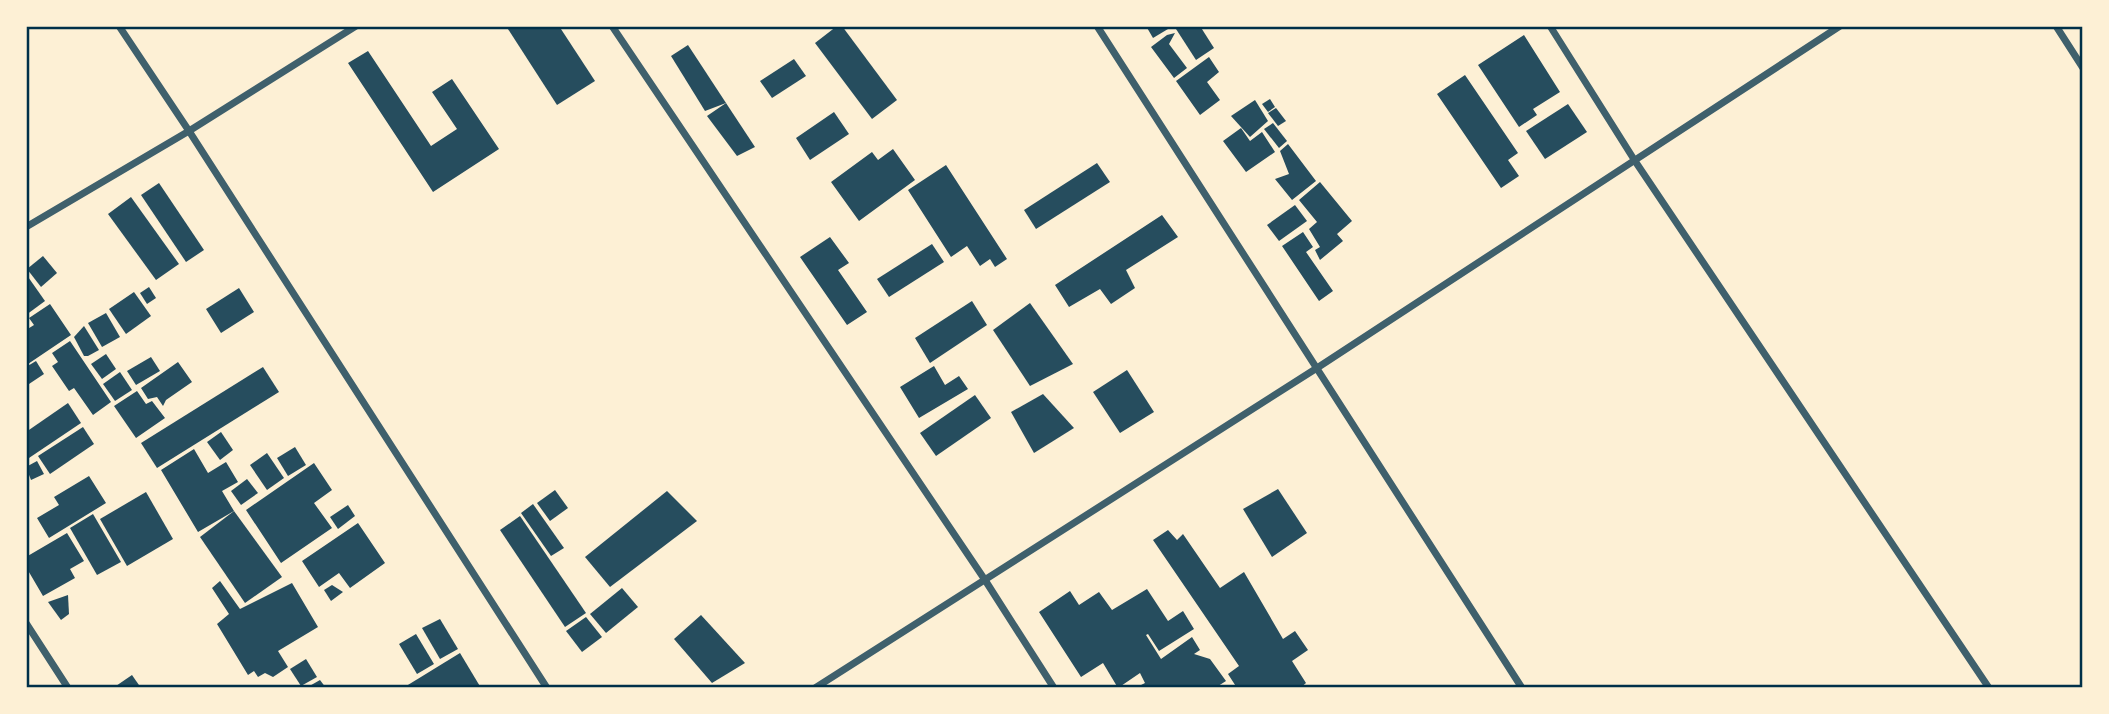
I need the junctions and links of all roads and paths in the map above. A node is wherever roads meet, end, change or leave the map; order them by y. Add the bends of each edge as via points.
1 (119, 26) edge
2 (356, 26) edge
3 (612, 26) edge
4 (1097, 26) edge
5 (1550, 26) edge
6 (1840, 26) edge
7 (2056, 26) edge
8 (2083, 68) edge
9 (189, 131) junction
10 (1635, 161) junction
11 (26, 227) edge
12 (1317, 368) junction
13 (985, 580) junction
14 (26, 623) edge
15 (68, 688) edge
16 (547, 688) edge
17 (815, 688) edge
18 (1054, 688) edge
19 (1522, 688) edge
20 (1989, 688) edge

1 - 9 street
2 - 9 street
3 - 13 street
4 - 12 street
5 - 10 street
6 - 10 street
7 - 8 street
9 - 11 street
9 - 16 street
10 - 12 street
10 - 20 street
12 - 13 street
12 - 19 street
13 - 17 street
13 - 18 street
14 - 15 street

